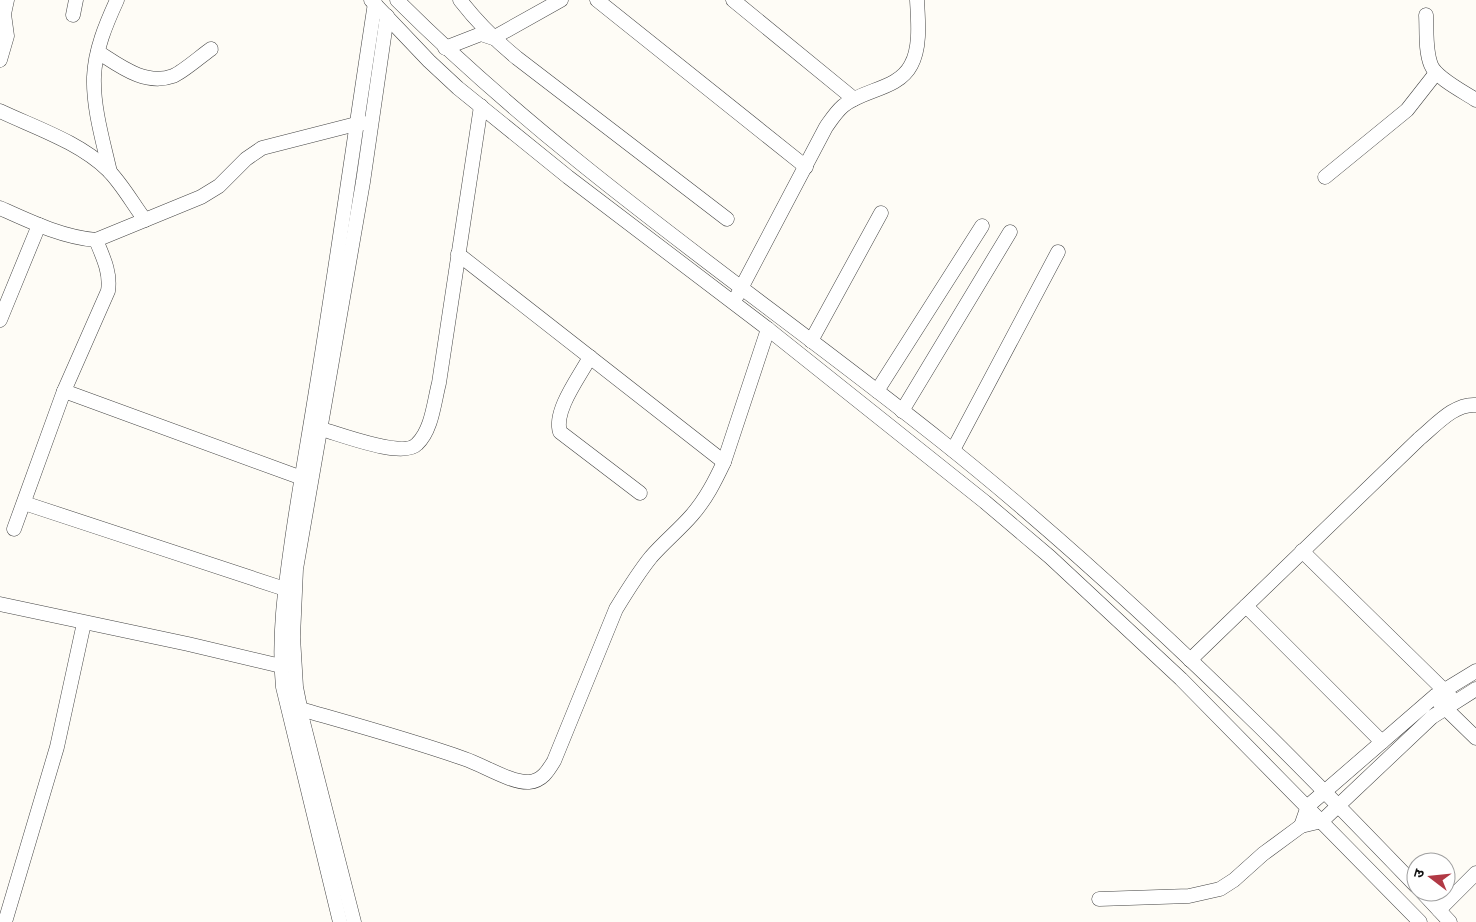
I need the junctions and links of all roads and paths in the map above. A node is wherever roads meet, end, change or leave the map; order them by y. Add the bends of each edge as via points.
1 (6, 0) edge
2 (76, 0) edge
3 (117, 0) edge
4 (397, 0) edge
5 (460, 0) edge
6 (561, 0) edge
7 (597, 0) edge
8 (733, 0) edge
9 (917, 0) edge
10 (380, 5) edge
11 (73, 15) dead end
12 (1426, 15) dead end
13 (3, 24) edge
14 (493, 38) junction
15 (444, 48) junction
16 (211, 49) dead end
17 (98, 52) junction
18 (0, 60) edge
19 (1436, 73) junction
20 (854, 99) junction
21 (1476, 100) edge
22 (481, 106) junction
23 (0, 111) edge
24 (371, 123) junction
25 (356, 124) junction
26 (806, 167) junction
27 (110, 172) junction
28 (1325, 177) dead end
29 (0, 208) edge
30 (882, 213) dead end
31 (727, 219) dead end
32 (145, 220) junction
33 (38, 225) junction
34 (982, 226) dead end
35 (1010, 232) dead end
36 (96, 240) junction
37 (1058, 252) dead end
38 (458, 254) junction
39 (742, 288) junction
40 (733, 303) junction
41 (0, 320) edge
42 (768, 329) junction
43 (811, 341) junction
44 (590, 358) junction
45 (64, 391) junction
46 (877, 392) junction
47 (1476, 405) edge
48 (902, 411) junction
49 (321, 429) junction
50 (953, 450) junction
51 (724, 462) junction
52 (302, 478) junction
53 (640, 493) dead end
54 (24, 503) junction
55 (14, 529) dead end
56 (1302, 551) junction
57 (285, 589) junction
58 (0, 604) edge
59 (1246, 606) junction
60 (84, 623) junction
61 (1190, 660) junction
62 (281, 666) junction
63 (1476, 671) edge
64 (1476, 689) edge
65 (1440, 693) junction
66 (1450, 705) junction
67 (300, 709) junction
68 (1476, 738) edge
69 (1382, 742) junction
70 (1325, 792) junction
71 (1308, 806) junction
72 (1338, 806) junction
73 (1322, 821) junction
74 (1301, 826) junction
75 (1476, 873) edge
76 (1406, 876) edge
77 (1099, 899) dead end
78 (1432, 902) edge
79 (1440, 910) junction
80 (5, 922) edge
81 (340, 922) edge
82 (354, 922) edge
83 (1420, 922) edge
84 (1450, 922) edge

1 - 13 street
2 - 11 street
3 - 17 street
4 - 15 street
5 - 14 street
6 - 14 street
7 - 26 street
8 - 20 street
9 - 20 street via 916,50 912,64 896,81
10 - 22 street via 429,61
10 - 24 street
10 - 25 street
12 - 19 street via 1428,52
13 - 18 street via 7,36
14 - 15 street via 481,34
14 - 31 street
15 - 39 street via 632,204
16 - 17 street via 174,76 158,78 133,74
17 - 27 street via 94,77 97,111
19 - 21 street
19 - 28 street via 1407,110
20 - 26 street via 836,112
22 - 38 street
22 - 40 street
23 - 27 street via 81,149
24 - 25 street
24 - 49 street
25 - 32 street via 262,148 246,158 219,186
25 - 52 street
26 - 39 street
27 - 32 street
29 - 33 street
30 - 43 street
32 - 36 street
33 - 36 street via 80,239
33 - 41 street
34 - 46 street
35 - 48 street
36 - 45 street via 108,270 108,291
37 - 50 street
38 - 44 street
38 - 49 street via 432,416 420,441 410,449 401,450
39 - 40 street
39 - 43 street
40 - 42 street
42 - 51 street
42 - 71 street via 1050,557 1181,679
43 - 46 street
44 - 51 street
44 - 53 street via 559,413 560,432
45 - 52 street
45 - 54 street
46 - 48 street
47 - 56 street via 1452,411
48 - 50 street
49 - 67 street via 296,569 293,636
50 - 61 street via 1067,546
51 - 67 street via 692,516 650,559 616,609 554,761 538,780 517,781 436,749
52 - 57 street
54 - 55 street
54 - 57 street
56 - 59 street
56 - 65 street
57 - 62 street
58 - 60 street
59 - 61 street
59 - 69 street
60 - 62 street
60 - 80 street via 57,747
61 - 70 street
62 - 81 street via 283,687
63 - 65 street
64 - 66 street
65 - 66 street
65 - 69 street
66 - 68 street
66 - 72 street via 1432,717
67 - 82 street
69 - 70 street
70 - 71 street
70 - 72 street
71 - 73 street
71 - 74 street
72 - 73 street
72 - 76 street
73 - 74 street
73 - 83 street
74 - 77 street via 1220,889 1189,896
75 - 79 street
78 - 79 street
79 - 84 street

